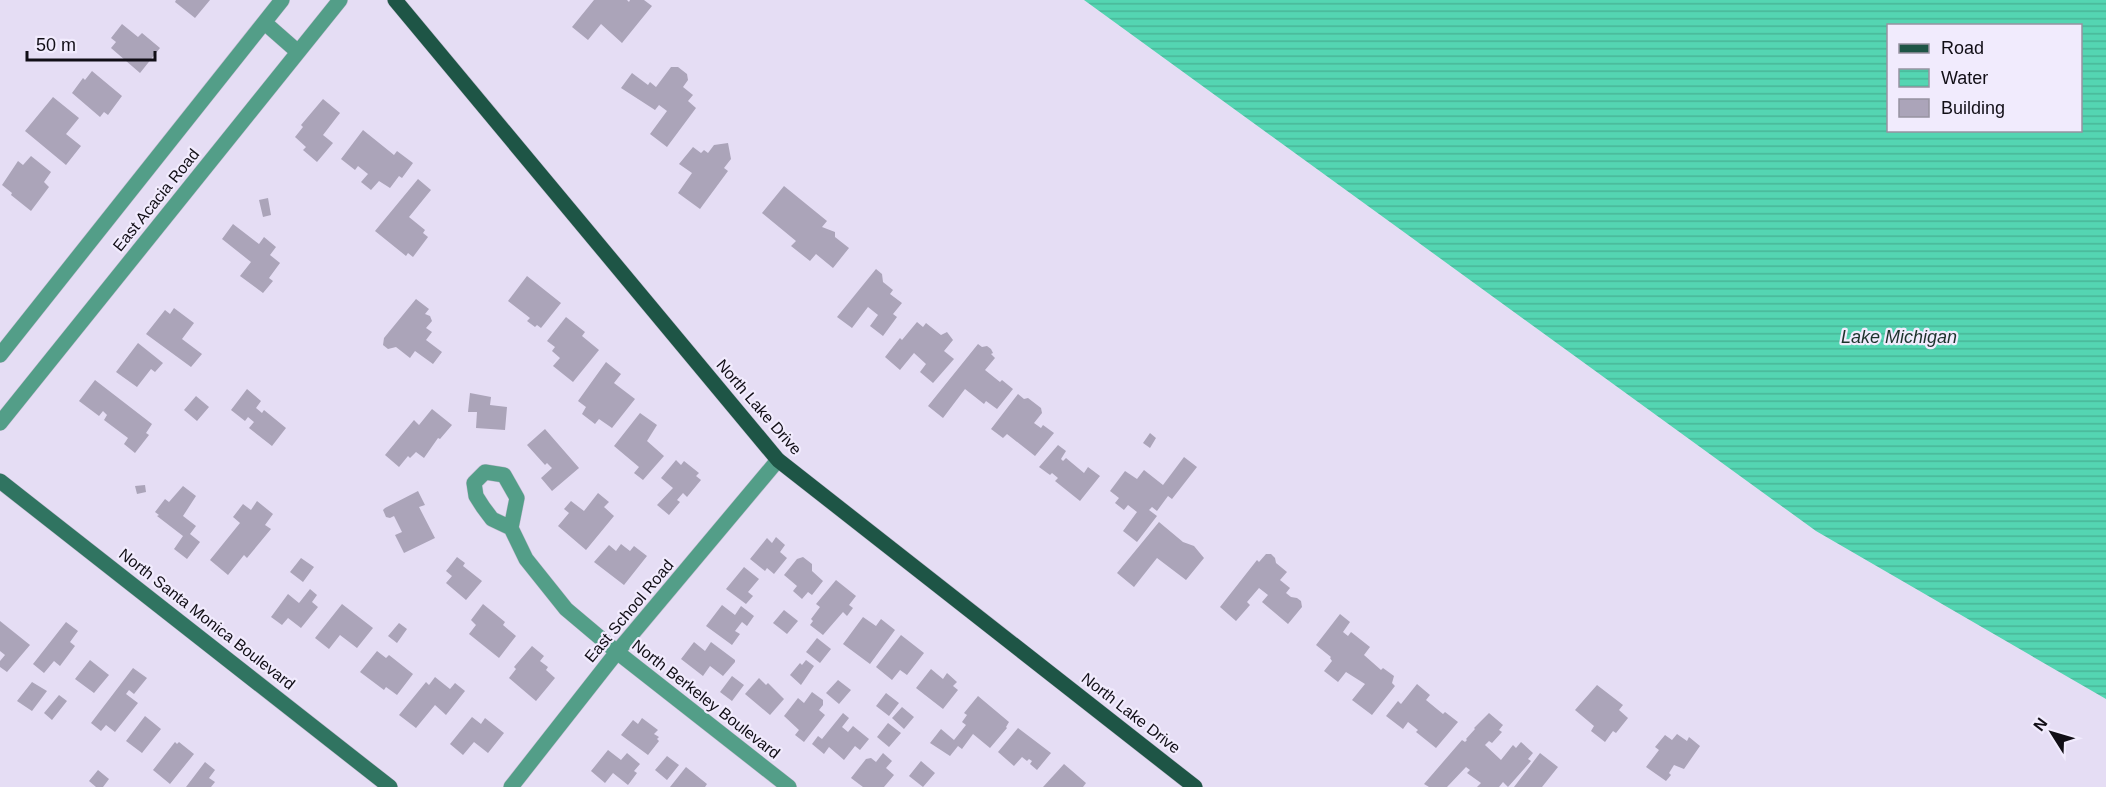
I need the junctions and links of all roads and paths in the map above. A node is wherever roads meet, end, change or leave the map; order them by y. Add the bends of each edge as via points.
1 (282, 0) edge
2 (340, 0) edge
3 (395, 0) edge
4 (264, 23) junction
5 (298, 52) junction
6 (0, 354) edge
7 (0, 423) edge
8 (778, 460) junction
9 (0, 482) edge
10 (510, 528) dead end
11 (617, 652) junction
12 (390, 787) edge
13 (511, 787) edge
14 (789, 787) edge
15 (1195, 787) edge

1 - 4 street, East Acacia Road
2 - 5 street, East Acacia Road
3 - 8 main road, North Lake Drive
4 - 5 street
4 - 6 street, East Acacia Road
5 - 7 street, East Acacia Road
8 - 11 street, East School Road
8 - 15 main road, North Lake Drive
9 - 12 street, North Santa Monica Boulevard
10 - 11 street, North Berkeley Boulevard via 526,559 566,609
11 - 13 street, East School Road
11 - 14 street, North Berkeley Boulevard

